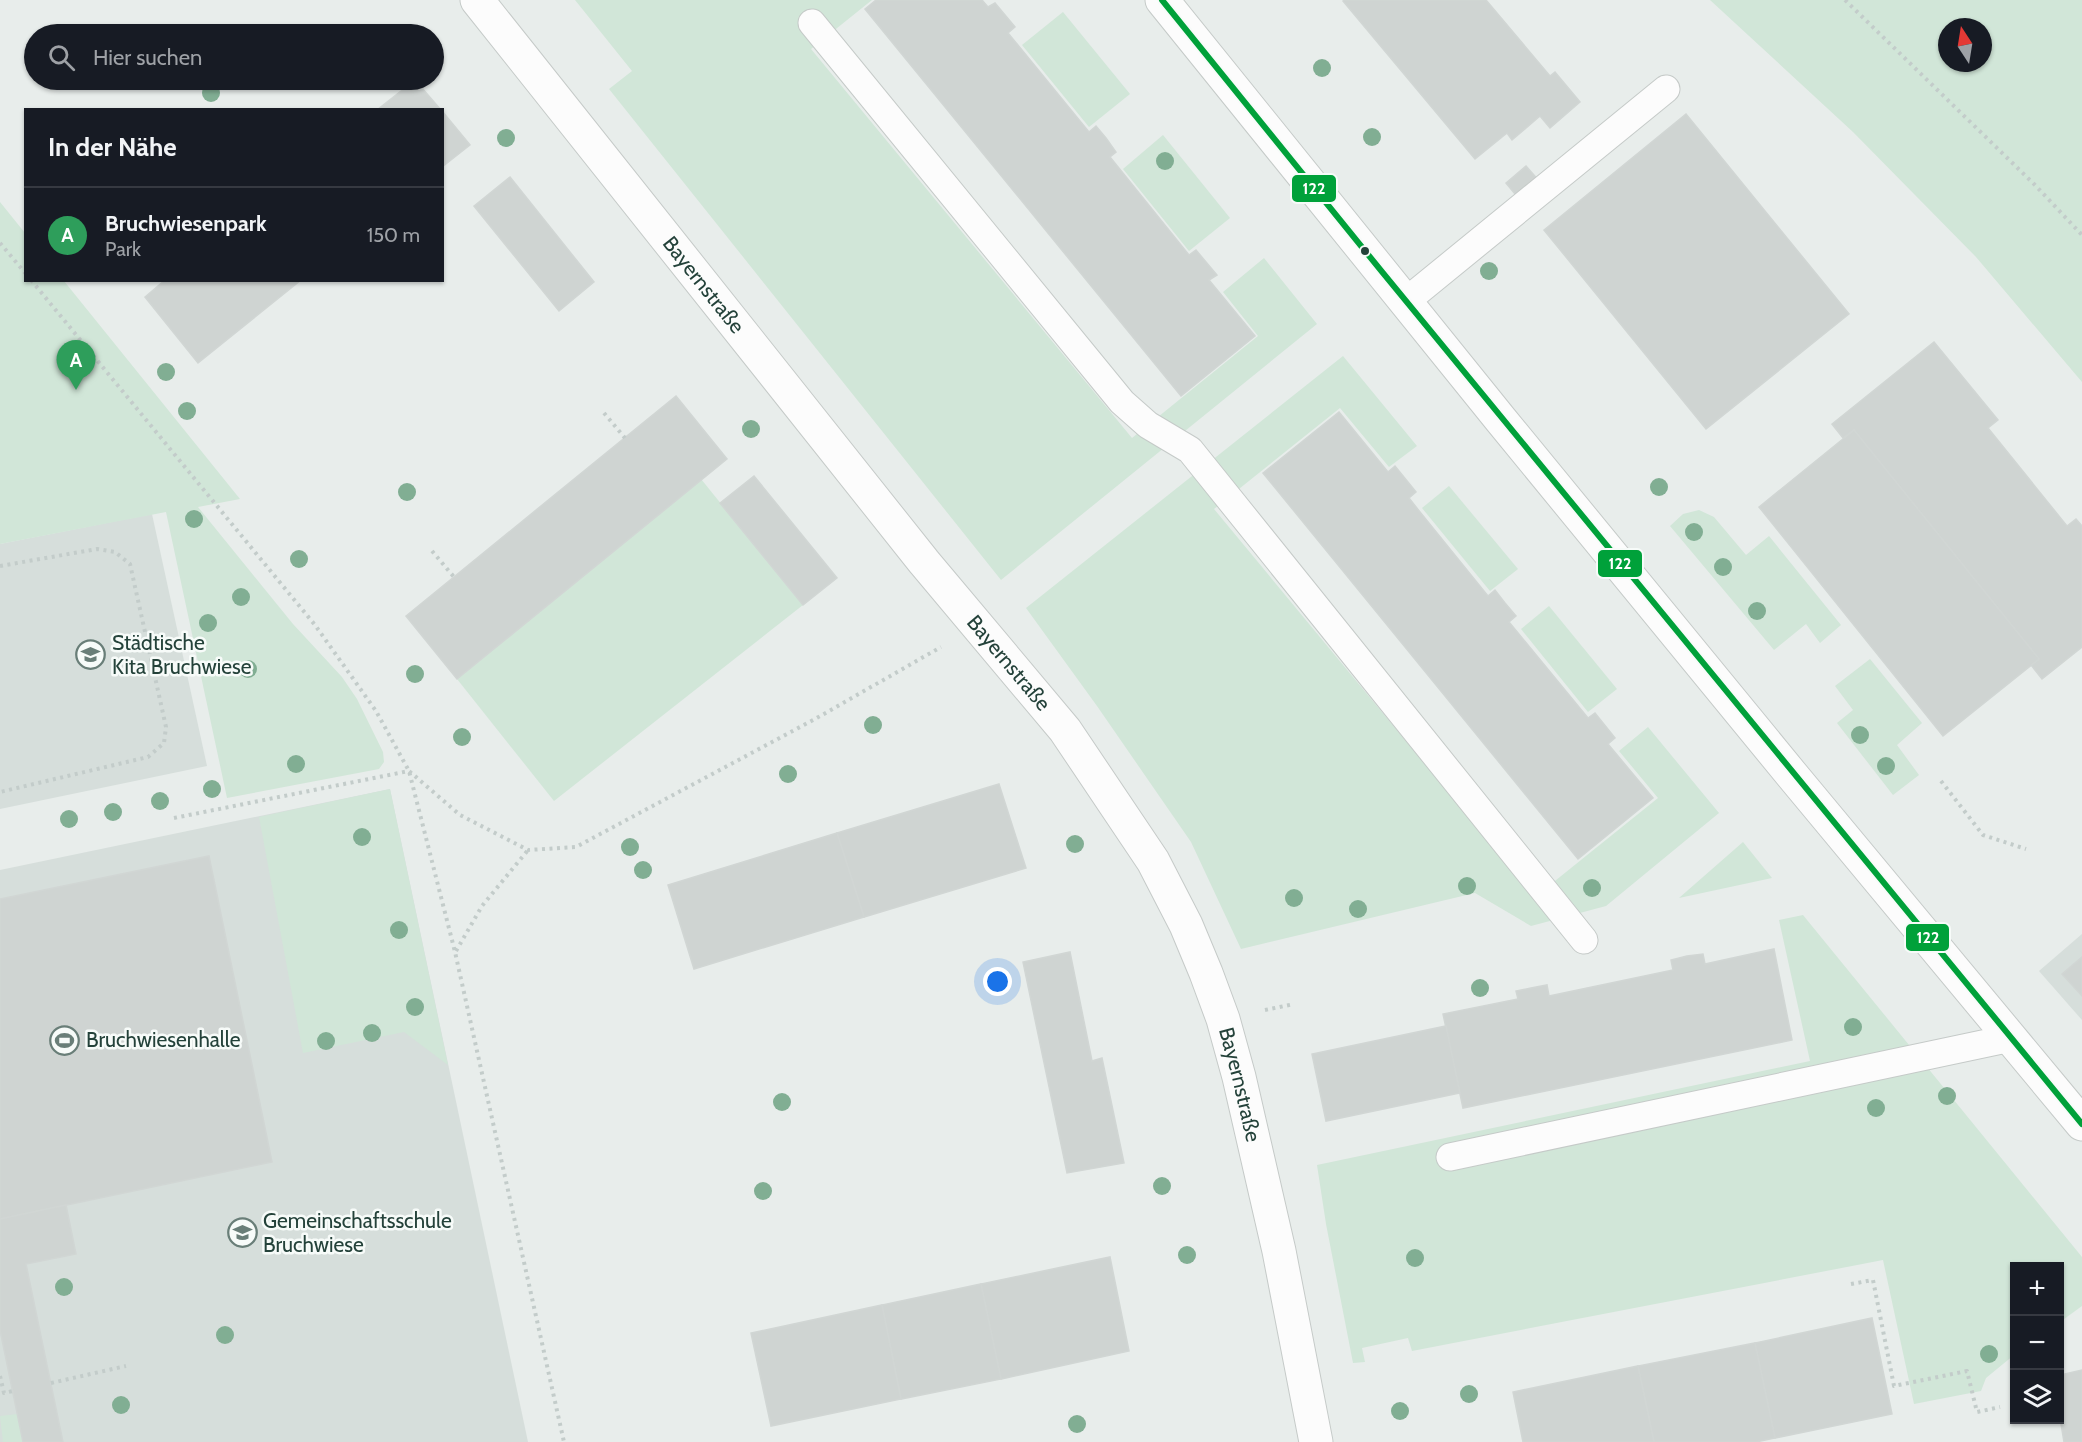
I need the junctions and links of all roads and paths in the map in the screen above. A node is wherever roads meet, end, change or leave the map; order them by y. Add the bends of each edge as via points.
1 (477, 0) edge
2 (1162, 0) edge
3 (1845, 0) edge
4 (812, 23) dead end
5 (1666, 89) dead end
6 (2082, 236) edge
7 (0, 243) edge
8 (24, 272) edge
9 (33, 282) edge
10 (1405, 302) junction
11 (604, 413) dead end
12 (625, 438) dead end
13 (432, 551) dead end
14 (0, 566) edge
15 (454, 577) dead end
16 (975, 623) junction
17 (409, 771) junction
18 (1941, 781) dead end
19 (0, 792) edge
20 (174, 818) dead end
21 (2025, 849) dead end
22 (528, 850) junction
23 (1584, 940) dead end
24 (455, 952) junction
25 (1294, 1004) dead end
26 (1268, 1010) dead end
27 (2011, 1038) junction
28 (2082, 1124) edge
29 (1450, 1157) dead end
30 (1851, 1284) dead end
31 (126, 1366) dead end
32 (0, 1376) edge
33 (51, 1383) dead end
34 (13, 1391) dead end
35 (2, 1393) edge
36 (2000, 1407) dead end
37 (564, 1442) edge
38 (1316, 1442) edge

1 - 16 street, Bayernstraße
2 - 10 street
3 - 6 path
4 - 23 lane via 1122,402 1148,425 1190,450
5 - 10 lane
7 - 8 path
9 - 17 path via 315,625 376,711
10 - 27 street
11 - 12 path
13 - 15 path
14 - 19 path via 97,549 115,552 130,564 166,727 164,743 148,757
16 - 22 path via 815,720 576,847
16 - 38 street, Bayernstraße via 1065,730 1153,861 1186,926 1223,1019 1239,1077 1279,1251
17 - 20 path
17 - 22 path via 460,815
17 - 24 path
18 - 21 path via 1983,835
22 - 24 path via 482,906
24 - 37 path
25 - 26 path
27 - 28 street
27 - 29 lane
30 - 36 path via 1873,1280 1894,1386 1967,1371 1977,1412
31 - 33 path
32 - 35 path
34 - 35 path

